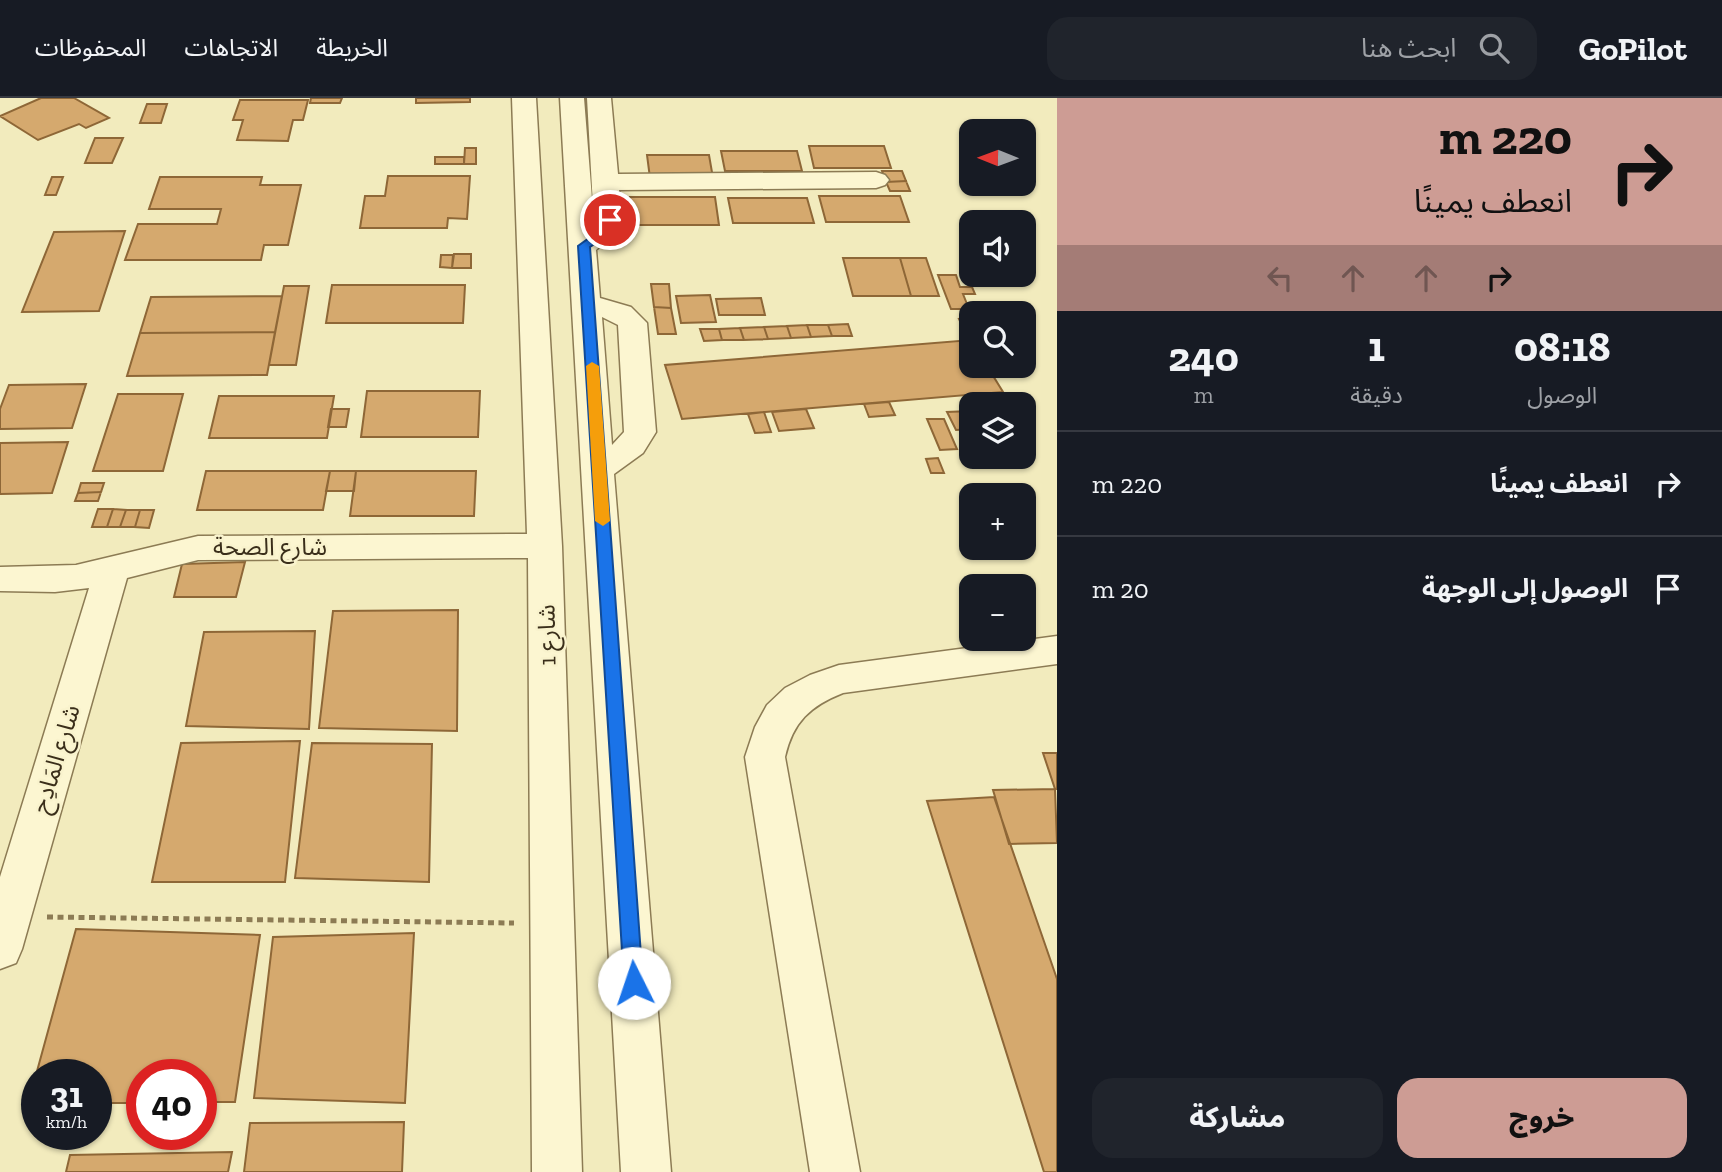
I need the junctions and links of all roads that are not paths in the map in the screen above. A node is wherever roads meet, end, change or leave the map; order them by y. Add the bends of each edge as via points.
1 (524, 98) edge
2 (572, 98) edge
3 (599, 98) edge
4 (876, 180) dead end
5 (607, 182) junction
6 (584, 246) junction
7 (545, 546) junction
8 (112, 569) junction
9 (0, 579) edge
10 (1057, 650) edge
11 (4, 933) edge
12 (557, 1172) edge
13 (646, 1172) edge
14 (835, 1172) edge

1 - 7 street, شارع 1
2 - 6 street
3 - 5 street
4 - 5 street
5 - 6 street via 609,226
6 - 13 street
7 - 8 street, شارع الصحة via 198,548
7 - 12 street, شارع 1
8 - 9 street, شارع الصحة via 60,580
8 - 11 street, شارع المَادِح
10 - 14 street via 839,678 810,689 786,707 771,730 765,757

